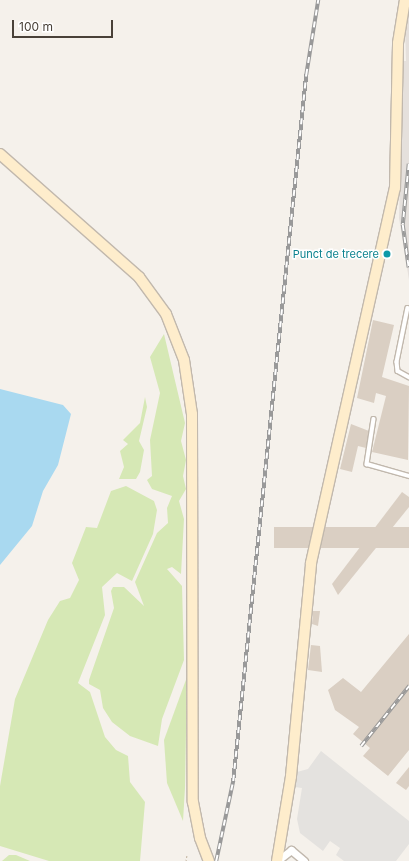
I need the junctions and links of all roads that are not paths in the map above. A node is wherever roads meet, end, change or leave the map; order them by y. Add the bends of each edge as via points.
1 (405, 0) edge
2 (0, 154) edge
3 (408, 308) edge
4 (409, 377) edge
5 (374, 419) dead end
6 (409, 476) edge
7 (209, 861) edge
8 (277, 861) edge
9 (304, 861) edge

1 - 8 street via 398,43 395,188 311,563 291,776
2 - 7 street via 139,277 166,314 184,360 192,414 193,802 200,838
3 - 4 lane via 397,362 398,371
5 - 6 lane via 367,464
8 - 9 street via 291,850

